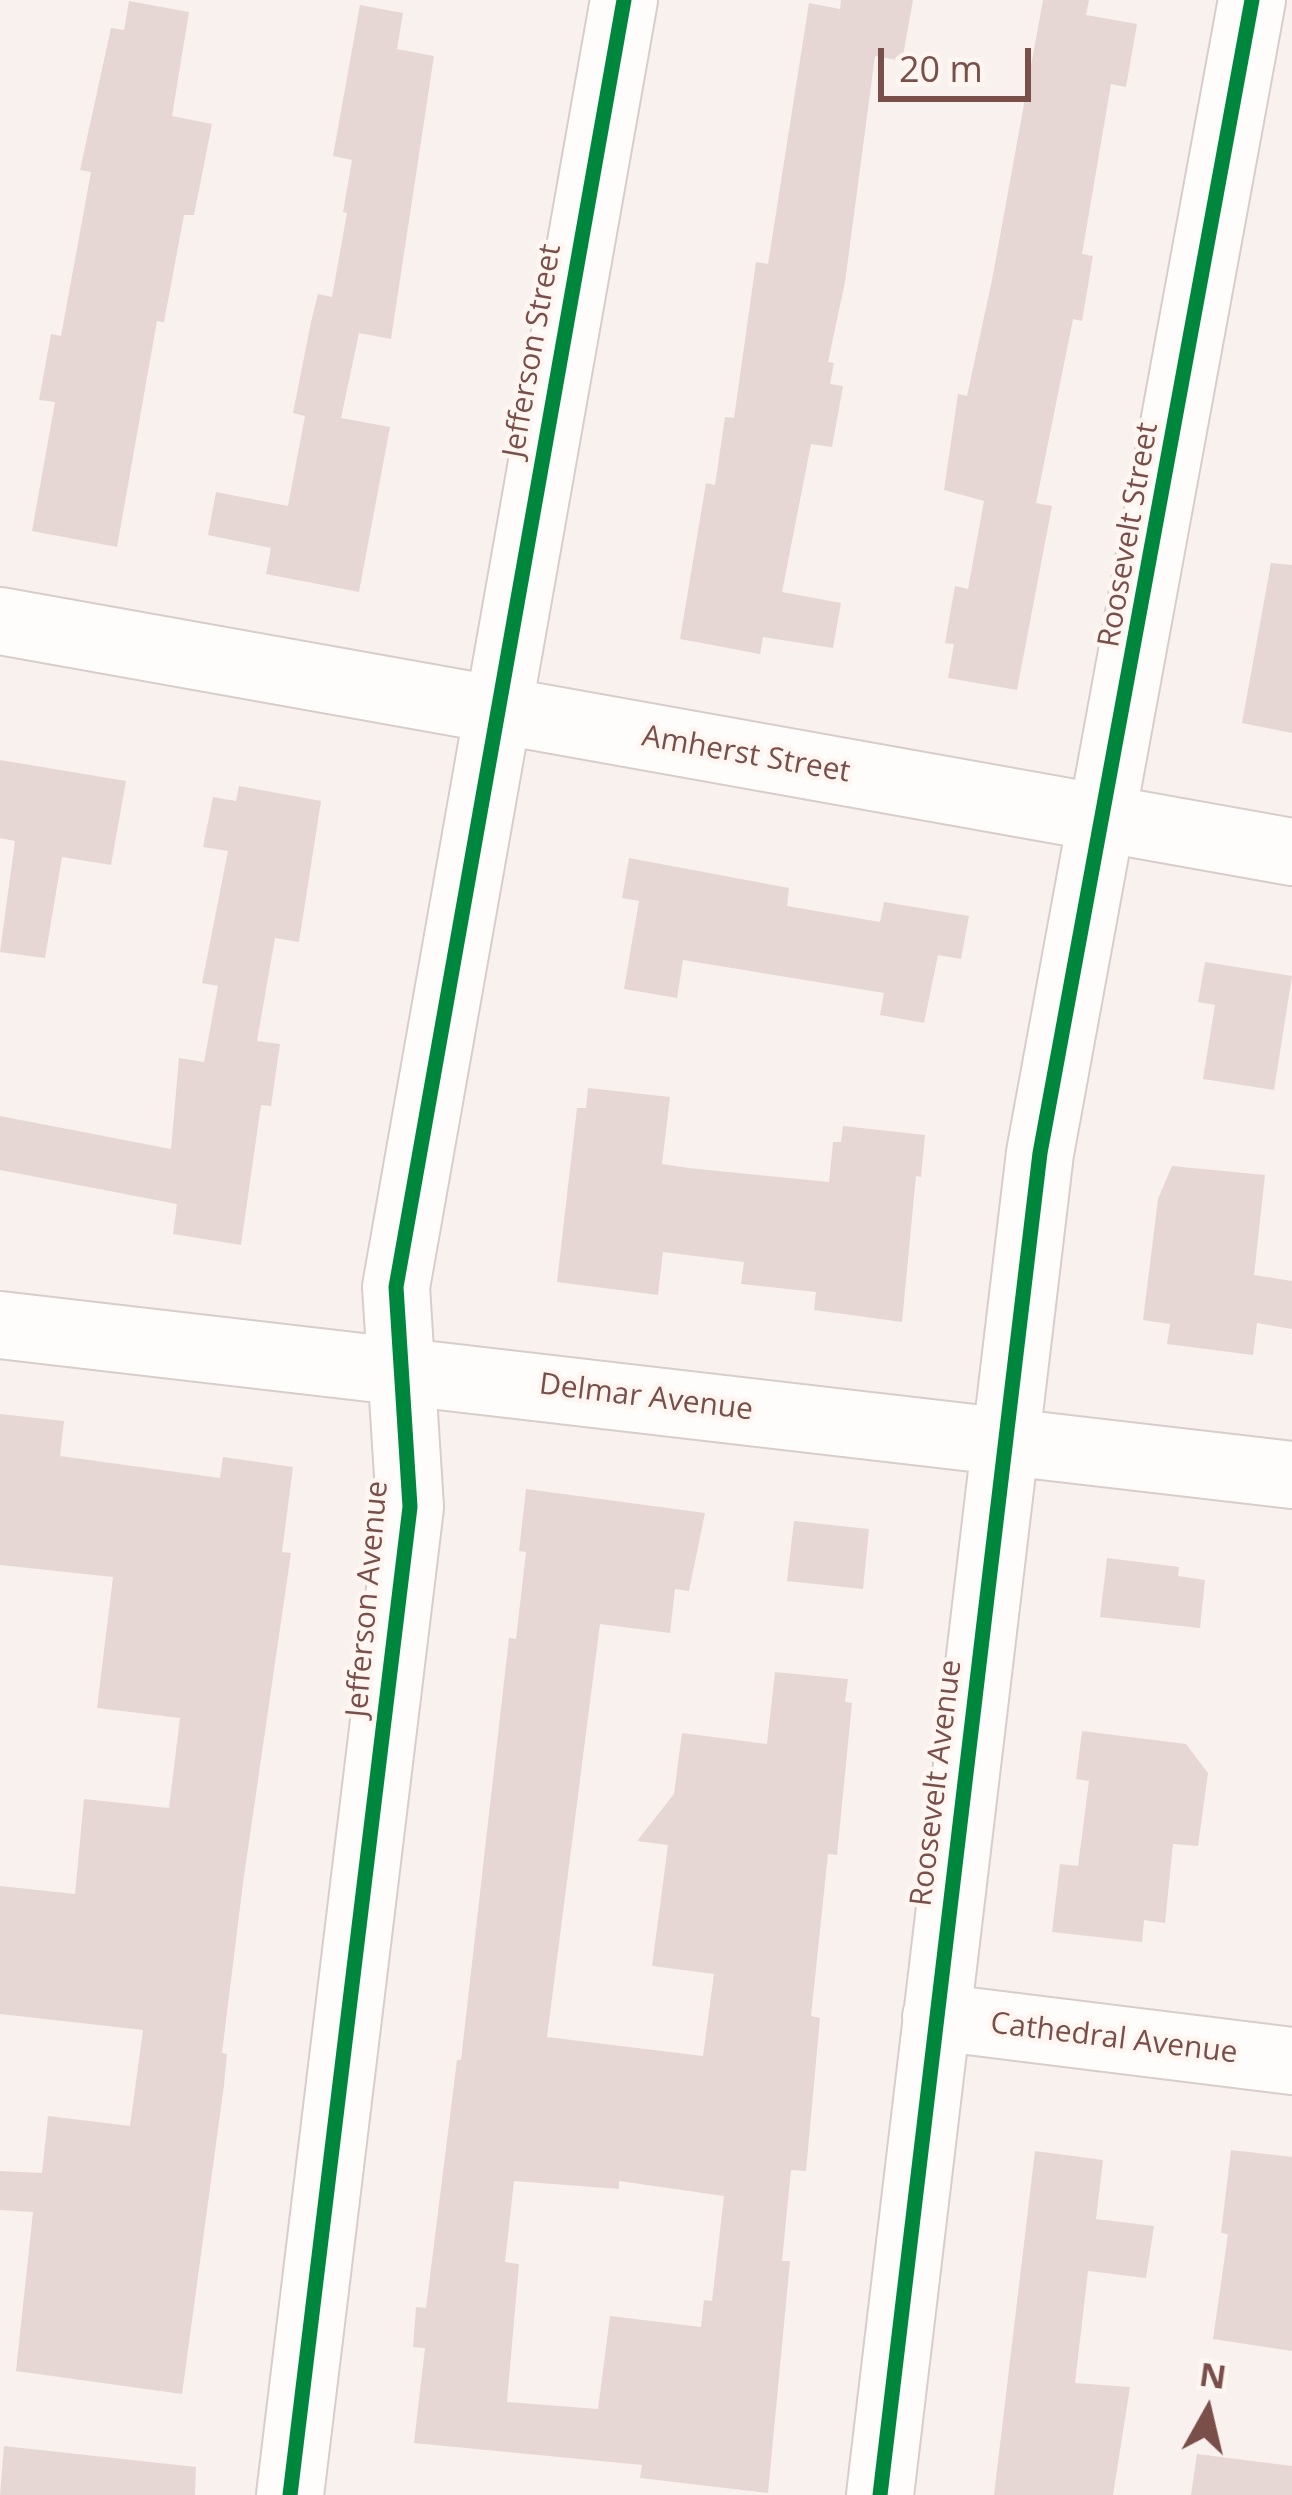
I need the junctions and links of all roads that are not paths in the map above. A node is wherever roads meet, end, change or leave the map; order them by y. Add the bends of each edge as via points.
1 (624, 0) edge
2 (1252, 0) edge
3 (0, 621) edge
4 (496, 711) junction
5 (1105, 819) junction
6 (1292, 852) edge
7 (1054, 1078) joint
8 (0, 1325) edge
9 (402, 1369) junction
10 (1005, 1440) junction
11 (1292, 1475) edge
12 (935, 2017) junction
13 (1292, 2061) edge
14 (290, 2495) edge
15 (880, 2495) edge

1 - 4 street, Jefferson Street
2 - 5 street, Roosevelt Street
3 - 4 street, Amherst Street
4 - 5 street, Amherst Street
4 - 9 street, Jefferson Avenue via 396,1287
5 - 6 street, Amherst Street
5 - 7 street, Roosevelt Street
7 - 10 street, Roosevelt Avenue
8 - 9 street, Delmar Avenue
9 - 10 street, Delmar Avenue
9 - 14 street, Jefferson Avenue via 410,1507
10 - 11 street, Delmar Avenue
10 - 12 street, Roosevelt Avenue
12 - 13 street, Cathedral Avenue
12 - 15 street, Roosevelt Avenue

